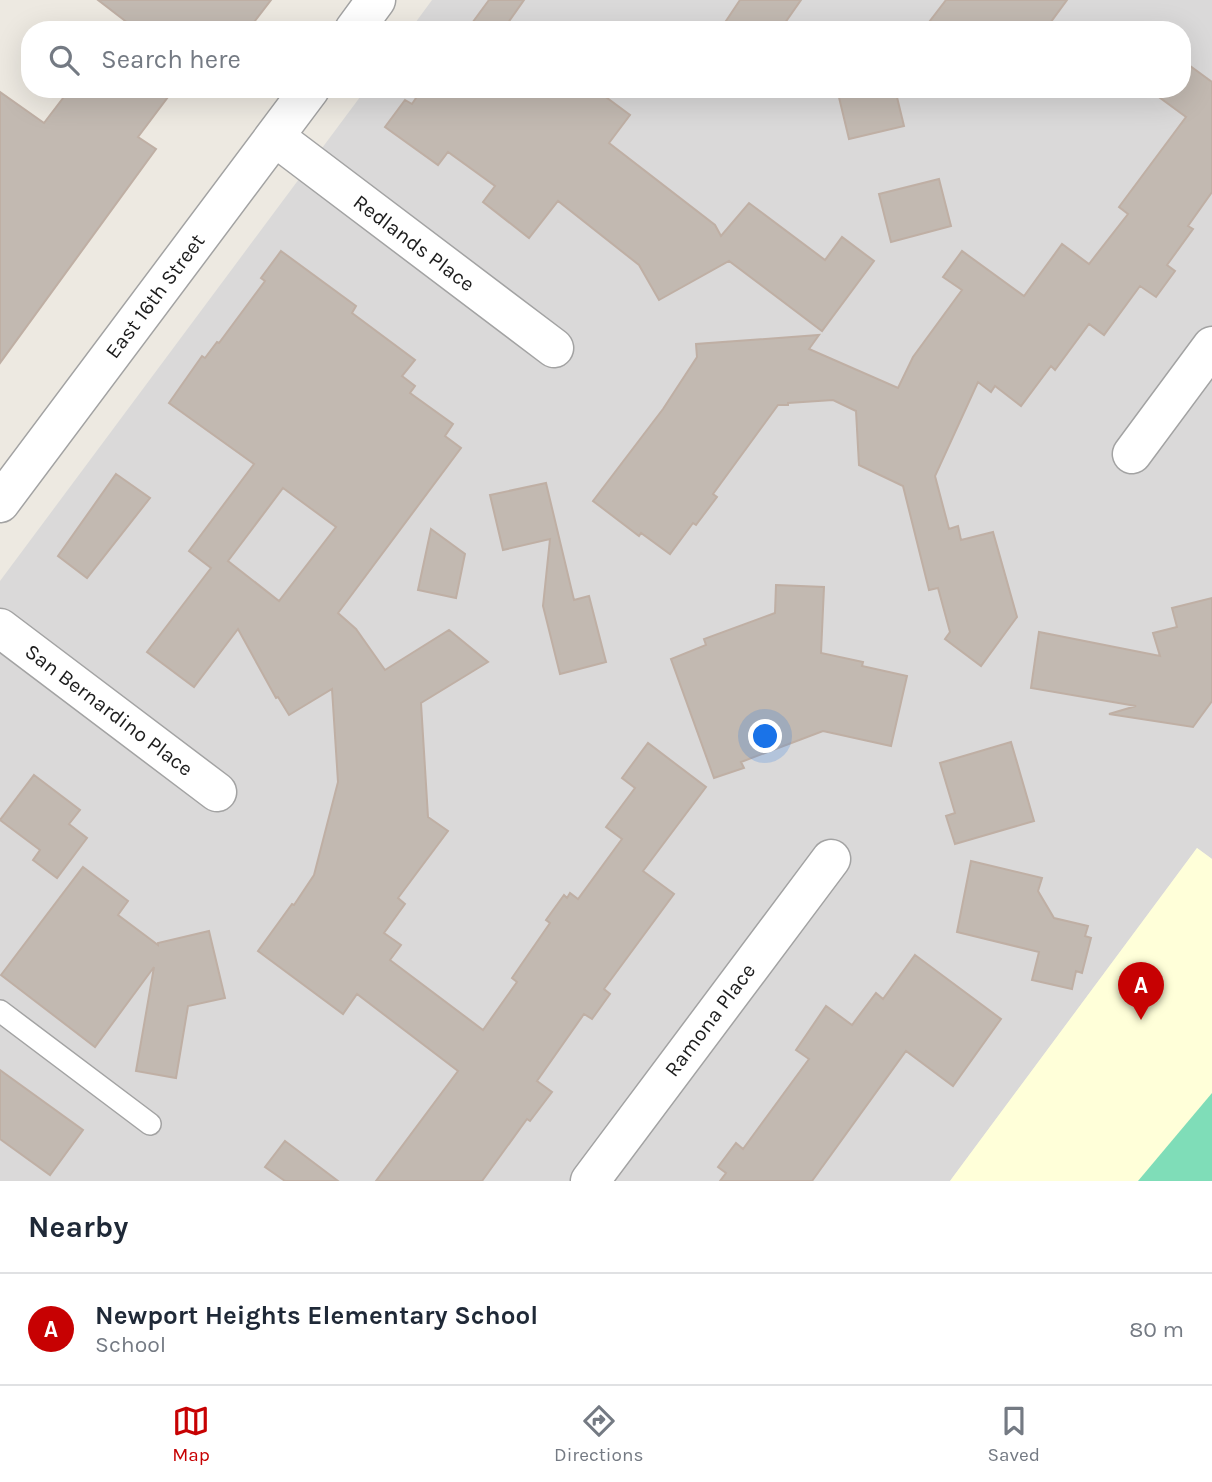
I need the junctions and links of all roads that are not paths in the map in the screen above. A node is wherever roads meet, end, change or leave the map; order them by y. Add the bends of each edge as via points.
1 (376, 0) edge
2 (361, 21) edge
3 (303, 98) edge
4 (275, 137) junction
5 (1212, 345) edge
6 (554, 348) dead end
7 (1132, 454) dead end
8 (0, 503) edge
9 (0, 628) edge
10 (217, 792) dead end
11 (831, 859) dead end
12 (0, 1011) edge
13 (150, 1124) dead end
14 (590, 1181) edge

1 - 2 street
3 - 4 street, East 16th Street
4 - 6 street, Redlands Place
4 - 8 street, East 16th Street
5 - 7 street
9 - 10 street, San Bernardino Place
11 - 14 street, Ramona Place
12 - 13 lane

